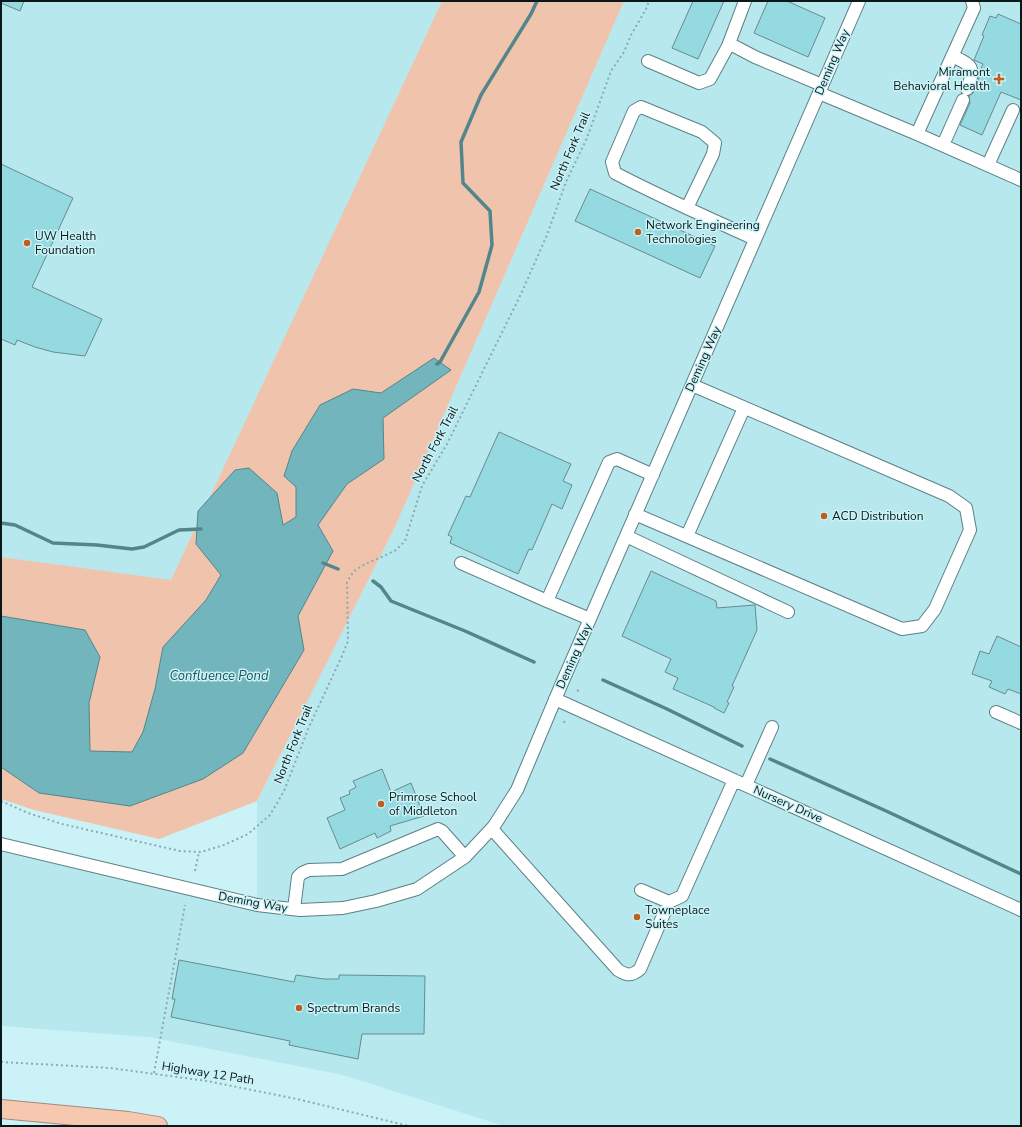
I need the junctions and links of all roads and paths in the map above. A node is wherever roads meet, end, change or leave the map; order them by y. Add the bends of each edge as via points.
1 (649, 1) edge
2 (745, 1) edge
3 (859, 1) edge
4 (972, 1) edge
5 (728, 46) junction
6 (952, 56) junction
7 (648, 61) dead end
8 (820, 89) junction
9 (967, 89) dead end
10 (962, 100) dead end
11 (1013, 110) dead end
12 (917, 134) junction
13 (943, 145) junction
14 (988, 165) junction
15 (1021, 180) edge
16 (687, 208) junction
17 (755, 239) junction
18 (692, 385) junction
19 (744, 408) junction
20 (652, 475) junction
21 (636, 514) junction
22 (626, 536) junction
23 (687, 536) junction
24 (461, 563) dead end
25 (548, 601) junction
26 (788, 612) dead end
27 (590, 619) junction
28 (581, 689) dead end
29 (577, 691) dead end
30 (555, 699) junction
31 (996, 712) dead end
32 (564, 721) dead end
33 (1021, 723) edge
34 (565, 725) dead end
35 (772, 727) dead end
36 (734, 780) junction
37 (746, 785) junction
38 (1, 801) edge
39 (492, 829) junction
40 (1, 844) edge
41 (199, 852) junction
42 (465, 857) junction
43 (195, 871) dead end
44 (641, 890) dead end
45 (669, 902) junction
46 (185, 905) dead end
47 (294, 909) junction
48 (1021, 910) edge
49 (1, 1062) edge
50 (154, 1074) junction
51 (1, 1109) edge
52 (158, 1126) edge
53 (409, 1126) edge

1 - 41 path, North Fork Trail via 624,52 611,71 587,138 566,182 547,235 521,294 447,444 422,486 405,541 396,550 354,571 347,582 348,641 284,790 270,816 248,834 224,845
2 - 5 street
3 - 8 street, Deming Way
4 - 6 street via 974,8
5 - 7 street via 710,80 700,83
5 - 8 street via 734,46
6 - 9 street via 972,68 972,77
6 - 12 street
8 - 12 street
8 - 17 street, Deming Way
10 - 13 street
11 - 14 street
12 - 13 street
13 - 14 street
14 - 15 street
16 - 16 street via 615,174 612,162 634,111 641,107 702,132 715,142 713,154
16 - 17 street
17 - 18 street, Deming Way
18 - 19 street
18 - 20 street, Deming Way
19 - 23 street
19 - 23 street via 949,496 966,508 970,530 935,609 922,626 902,630
20 - 21 street, Deming Way
20 - 25 street via 617,459 609,462
21 - 22 street, Deming Way
21 - 23 street
22 - 26 street
22 - 27 street, Deming Way
24 - 25 street
25 - 27 street
27 - 30 street, Deming Way
28 - 29 path
30 - 36 street, Nursery Drive
30 - 39 street, Deming Way via 517,790
31 - 33 street
32 - 34 path
35 - 37 street
36 - 37 street, Nursery Drive
36 - 45 street via 682,896
37 - 48 street, Nursery Drive
38 - 41 path, North Fork Trail via 62,824 180,852
39 - 42 street, Deming Way
39 - 45 street via 624,974 634,974 640,969
40 - 47 street, Deming Way via 258,905
41 - 43 path
42 - 47 street, Deming Way via 417,889 343,908
42 - 47 street via 438,829 342,869 309,870 298,877
44 - 45 street
46 - 50 path
49 - 50 path, Highway 12 Path via 110,1068
50 - 53 path, Highway 12 Path via 248,1088
51 - 52 highway

